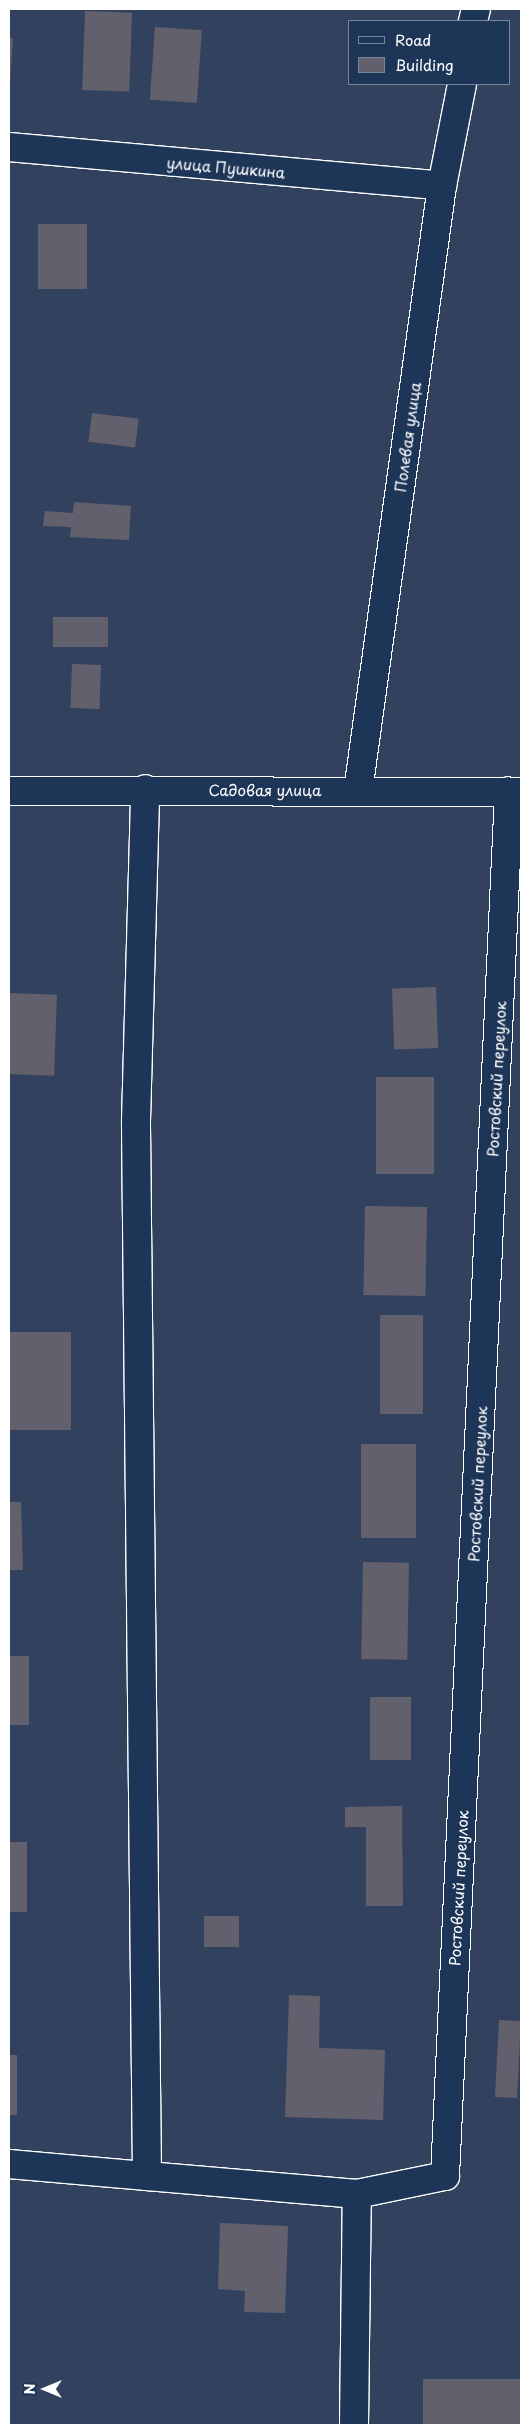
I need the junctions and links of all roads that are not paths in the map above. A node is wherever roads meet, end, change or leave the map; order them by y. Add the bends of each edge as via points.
1 (462, 85) edge
2 (9, 147) edge
3 (442, 186) junction
4 (145, 789) junction
5 (358, 790) junction
6 (9, 791) edge
7 (515, 792) edge
8 (9, 2164) edge
9 (147, 2176) junction
10 (357, 2194) junction
11 (354, 2425) edge

1 - 3 street, Полевая улица
2 - 3 street, улица Пушкина
3 - 5 street, Полевая улица
4 - 5 street, Садовая улица
4 - 6 street, Садовая улица
4 - 9 street via 136,1130
5 - 7 street, Садовая улица
7 - 10 street, Ростовский переулок via 445,2176
8 - 9 street
9 - 10 street
10 - 11 street

